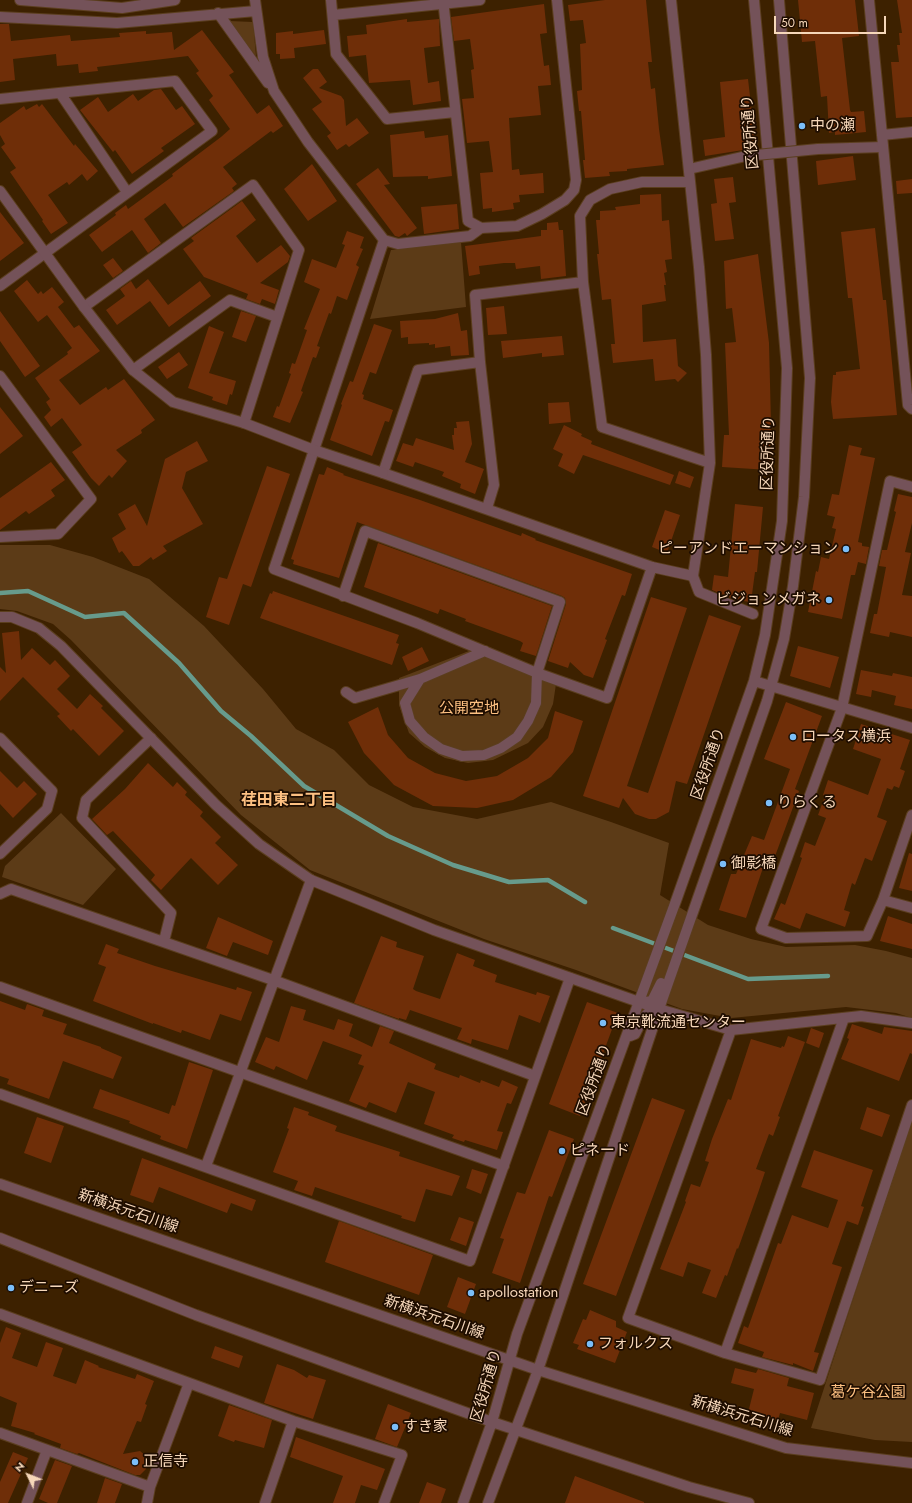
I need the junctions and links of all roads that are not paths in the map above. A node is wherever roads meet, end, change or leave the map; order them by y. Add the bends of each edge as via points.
1 (20, 0) edge
2 (175, 0) edge
3 (255, 0) edge
4 (331, 0) edge
5 (480, 0) edge
6 (558, 0) edge
7 (671, 0) edge
8 (754, 0) edge
9 (779, 0) edge
10 (869, 0) edge
11 (443, 2) edge
12 (256, 11) junction
13 (218, 13) junction
14 (333, 15) junction
15 (0, 17) edge
16 (274, 91) junction
17 (60, 93) junction
18 (0, 99) edge
19 (455, 112) junction
20 (912, 132) edge
21 (882, 135) junction
22 (883, 147) junction
23 (689, 169) junction
24 (690, 182) junction
25 (0, 191) edge
26 (127, 192) junction
27 (481, 228) junction
28 (384, 240) junction
29 (45, 253) junction
30 (583, 282) junction
31 (0, 286) edge
32 (84, 307) junction
33 (277, 317) junction
34 (480, 362) junction
35 (133, 370) junction
36 (0, 376) edge
37 (912, 409) edge
38 (244, 423) junction
39 (314, 450) junction
40 (710, 463) junction
41 (383, 473) junction
42 (912, 487) edge
43 (487, 508) dead end
44 (0, 537) edge
45 (652, 567) junction
46 (693, 576) junction
47 (343, 596) junction
48 (753, 614) dead end
49 (0, 618) edge
50 (485, 651) junction
51 (537, 673) junction
52 (420, 679) junction
53 (754, 681) junction
54 (772, 686) junction
55 (346, 692) dead end
56 (842, 708) junction
57 (912, 728) edge
58 (0, 738) edge
59 (152, 738) junction
60 (911, 818) edge
61 (0, 854) edge
62 (311, 880) junction
63 (0, 894) edge
64 (882, 900) junction
65 (912, 908) edge
66 (164, 942) junction
67 (671, 974) junction
68 (570, 978) junction
69 (273, 980) junction
70 (0, 987) edge
71 (640, 1003) junction
72 (659, 1009) junction
73 (844, 1018) junction
74 (912, 1023) edge
75 (730, 1030) junction
76 (627, 1038) junction
77 (240, 1072) junction
78 (535, 1076) junction
79 (0, 1094) edge
80 (912, 1105) edge
81 (206, 1166) junction
82 (504, 1166) junction
83 (0, 1184) edge
84 (0, 1238) edge
85 (0, 1314) edge
86 (725, 1353) junction
87 (510, 1360) junction
88 (538, 1370) junction
89 (189, 1383) junction
90 (293, 1421) junction
91 (492, 1422) junction
92 (516, 1429) junction
93 (0, 1433) edge
94 (47, 1450) junction
95 (912, 1463) edge
96 (150, 1487) junction
97 (27, 1503) edge
98 (147, 1503) edge
99 (265, 1503) edge
100 (384, 1503) edge
101 (463, 1503) edge
102 (488, 1503) edge
103 (749, 1503) edge

1 - 2 street via 122,8
3 - 12 street
4 - 14 street
5 - 11 street
6 - 27 street via 576,180 574,190 565,200 517,226
7 - 23 street
8 - 53 street, 区役所通り via 788,368 782,521 765,635
9 - 54 street via 810,378 804,497 793,586 784,639
10 - 21 street
11 - 14 street
11 - 19 street
12 - 13 street
12 - 16 street via 263,57
13 - 15 street via 117,22
13 - 16 street
14 - 19 street via 336,54 387,119
16 - 28 street via 308,142
17 - 18 street
17 - 26 street
17 - 26 street via 176,80 212,131
19 - 27 street via 468,221
20 - 21 street
21 - 22 street
22 - 23 street, bridge via 818,149 746,156
22 - 37 street via 907,398
23 - 24 street
24 - 30 street via 642,182 610,189 590,200 580,216
24 - 40 street via 706,355
25 - 29 street
26 - 29 street
27 - 28 street via 470,236 398,244
28 - 39 street
29 - 31 street
29 - 32 street
30 - 34 street via 476,295
30 - 40 street via 602,427
32 - 33 street via 253,185 299,250
32 - 35 street
33 - 35 street via 230,300
33 - 38 street
34 - 41 street via 418,370
34 - 43 street via 494,485
35 - 38 street via 174,402
36 - 44 street via 91,499 58,534
38 - 39 street
39 - 41 street
39 - 47 street via 274,569
40 - 46 street
41 - 45 street
42 - 56 street via 890,480
45 - 46 street
45 - 51 street via 607,698
46 - 48 street via 699,592
47 - 50 street
47 - 51 street via 365,531 560,602
49 - 59 street via 12,617 39,628 61,646
50 - 51 street
50 - 52 street
51 - 52 street via 536,703 528,722 517,737 484,755 462,756 441,750 424,737 410,721 405,703
52 - 55 street via 355,698
53 - 54 street
53 - 71 street, 区役所通り
54 - 56 street
54 - 67 street
56 - 57 street
56 - 64 street via 761,929 786,938 867,936
58 - 61 street via 52,791 47,809
59 - 62 street via 216,805 259,844
59 - 66 street via 86,800 82,818 171,913
60 - 64 street
62 - 68 street via 434,930
62 - 69 street
63 - 66 street via 11,889
64 - 65 street
66 - 69 street
67 - 71 street via 661,982 652,1001
67 - 72 street
68 - 71 street
68 - 78 street
69 - 77 street
69 - 78 street
70 - 77 street
71 - 72 street
71 - 76 street, 区役所通り
72 - 75 street
72 - 76 street via 649,1012 635,1034
72 - 88 street
73 - 74 street via 861,1016
73 - 75 street
73 - 86 street
75 - 86 street via 628,1318
76 - 87 street, 区役所通り via 517,1334
77 - 81 street
77 - 82 street
78 - 82 street
79 - 81 street
80 - 86 street via 820,1380
81 - 82 street via 470,1260
83 - 87 street, 新横浜元石川線
84 - 91 street via 196,1315
85 - 89 street
87 - 88 street, 新横浜元石川線
87 - 91 street, 区役所通り
88 - 92 street
88 - 95 street, 新横浜元石川線 via 786,1448
89 - 90 street
89 - 96 street
90 - 99 street
90 - 100 street via 402,1455
91 - 92 street
91 - 101 street, 区役所通り
92 - 102 street
92 - 103 street via 690,1487
93 - 94 street
94 - 96 street
94 - 97 street
96 - 98 street

